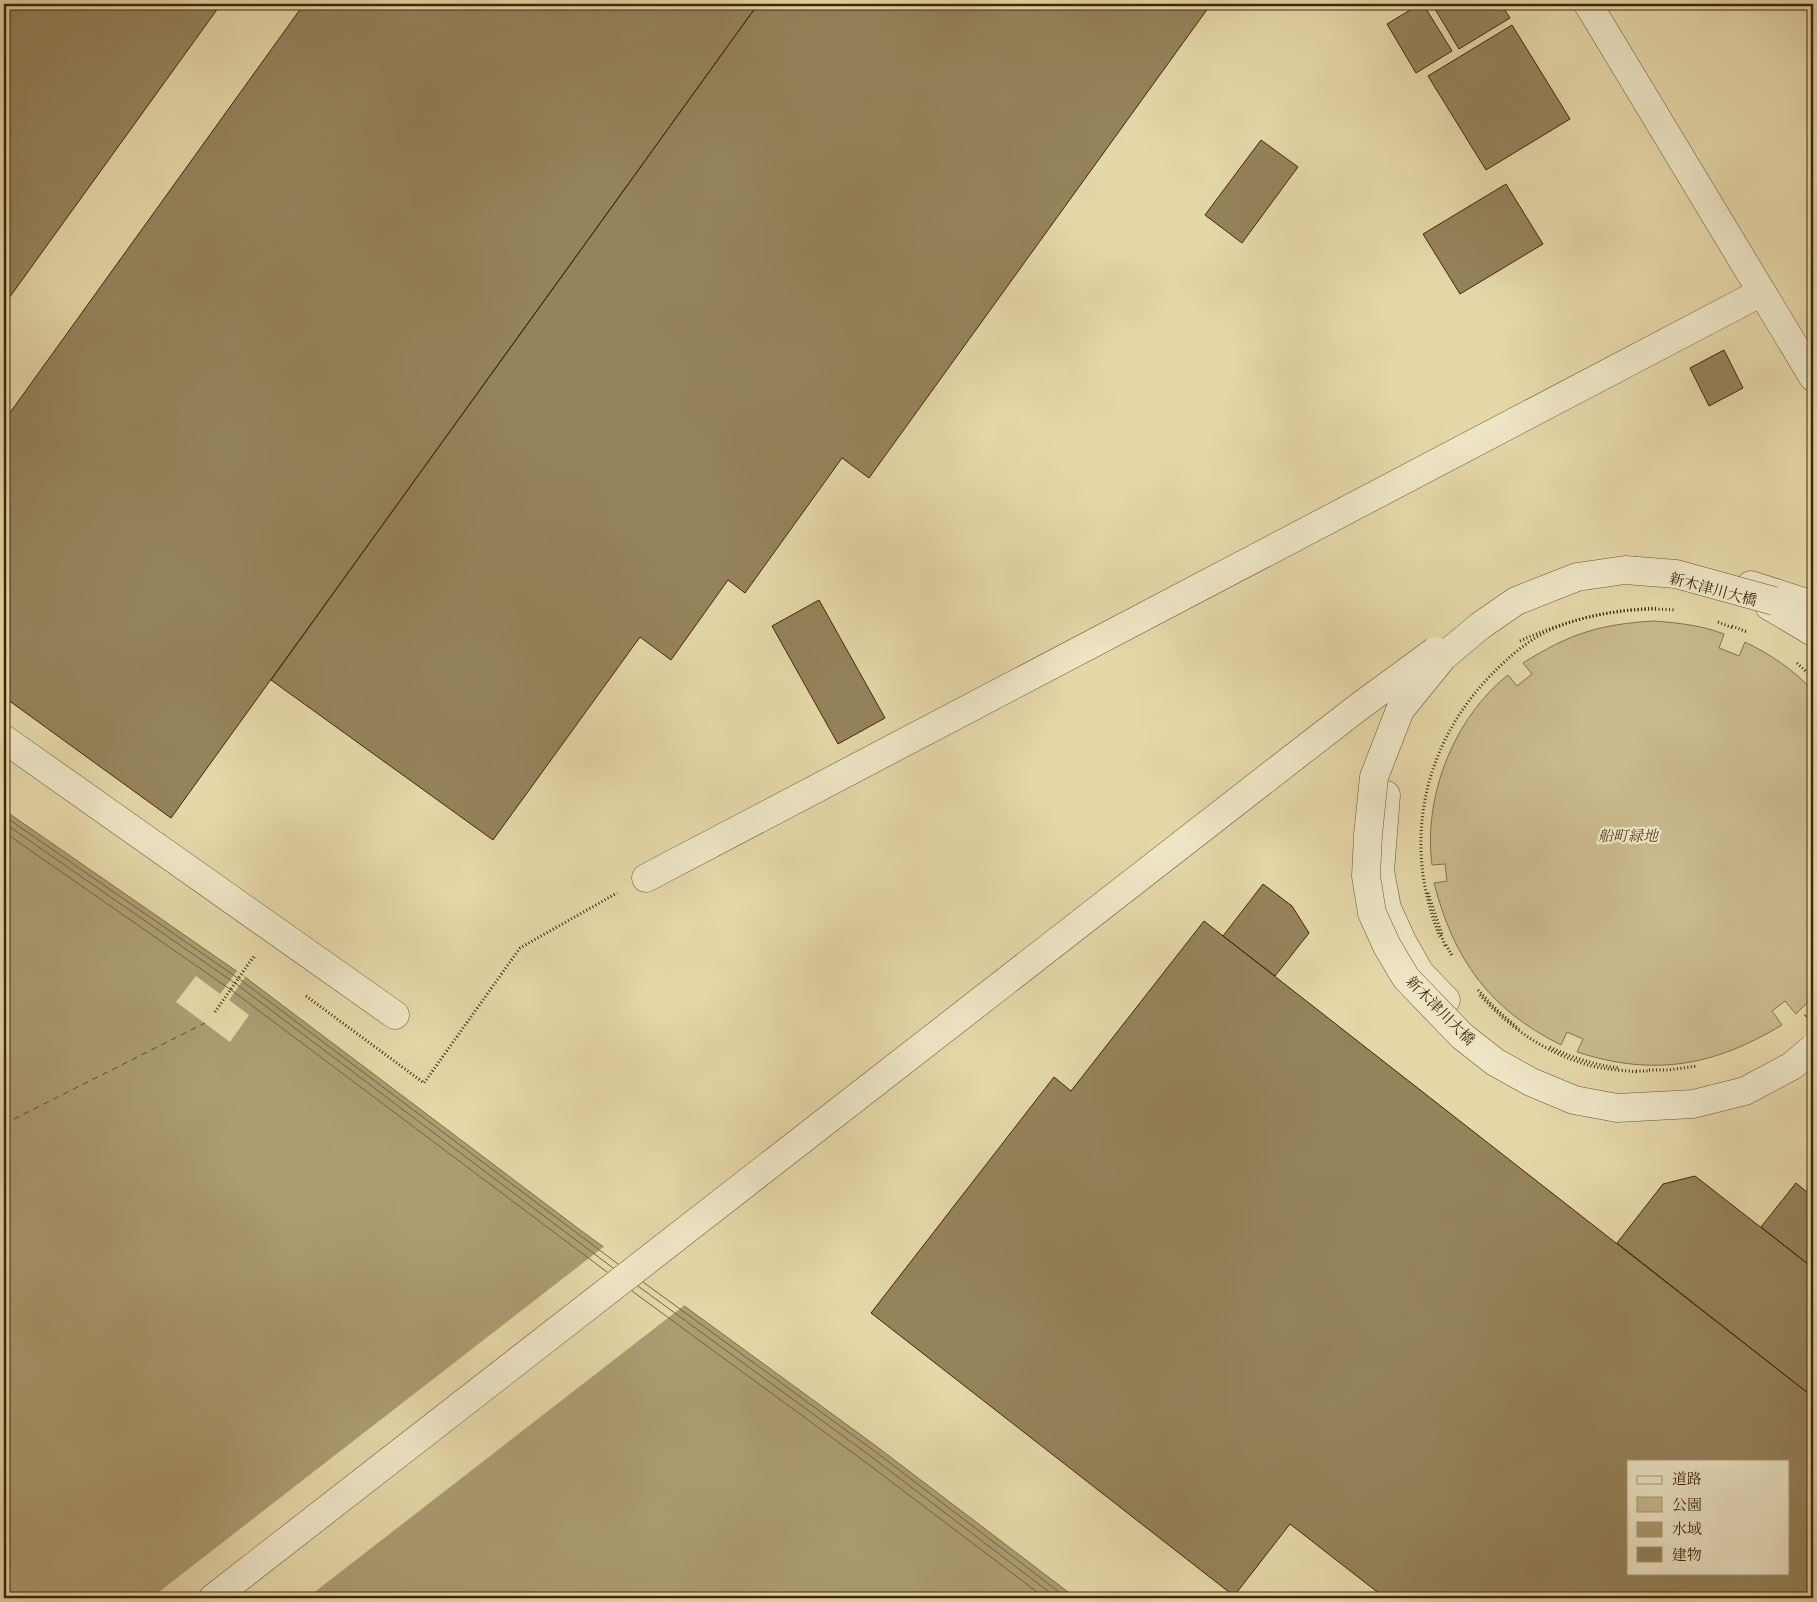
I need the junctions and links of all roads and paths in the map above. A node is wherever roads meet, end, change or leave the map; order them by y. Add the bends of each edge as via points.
1 (1588, 4) edge
2 (1762, 292) junction
3 (1813, 377) edge
4 (1813, 613) edge
5 (1717, 622) dead end
6 (1813, 632) edge
7 (1750, 634) dead end
8 (1512, 644) dead end
9 (1790, 658) dead end
10 (1813, 679) edge
11 (4, 738) edge
12 (646, 878) dead end
13 (1428, 893) dead end
14 (1813, 1007) edge
15 (395, 1015) dead end
16 (1799, 1020) dead end
17 (1813, 1048) edge
18 (1813, 1056) edge
19 (1707, 1065) dead end
20 (1698, 1068) dead end
21 (213, 1598) edge

1 - 2 street
2 - 3 street
2 - 12 street
4 - 17 street, 新木津川大橋, bridge via 1676,574 1625,570 1577,578 1516,601 1443,657 1400,710 1374,777 1366,876 1372,913 1406,978 1462,1036 1495,1062 1574,1100 1617,1108 1692,1104 1744,1091 1792,1066
4 - 18 street, 新木津川大橋, bridge via 1738,581 1690,569 1639,565 1592,573 1530,596 1457,652 1415,706 1388,773 1380,871 1387,908 1420,973 1476,1031 1510,1058 1559,1083 1588,1095 1632,1103 1707,1099 1759,1086
5 - 7 path
6 - 21 street, 新木津川大橋, bridge via 1769,606 1668,576 1617,573 1569,580 1507,604 1456,636 1360,706
8 - 13 path, bridge via 1547,628 1585,617 1629,609 1681,611 1629,612 1586,619 1549,632 1505,663 1478,691 1447,738 1433,773 1423,815 1423,867 1427,893 1436,924 1447,950 1455,963 1437,925
9 - 10 path
11 - 15 street
14 - 16 path
19 - 20 path via 1661,1070 1624,1068 1594,1064 1566,1055 1517,1027 1473,986 1516,1028 1566,1056 1593,1065 1631,1070 1669,1071

